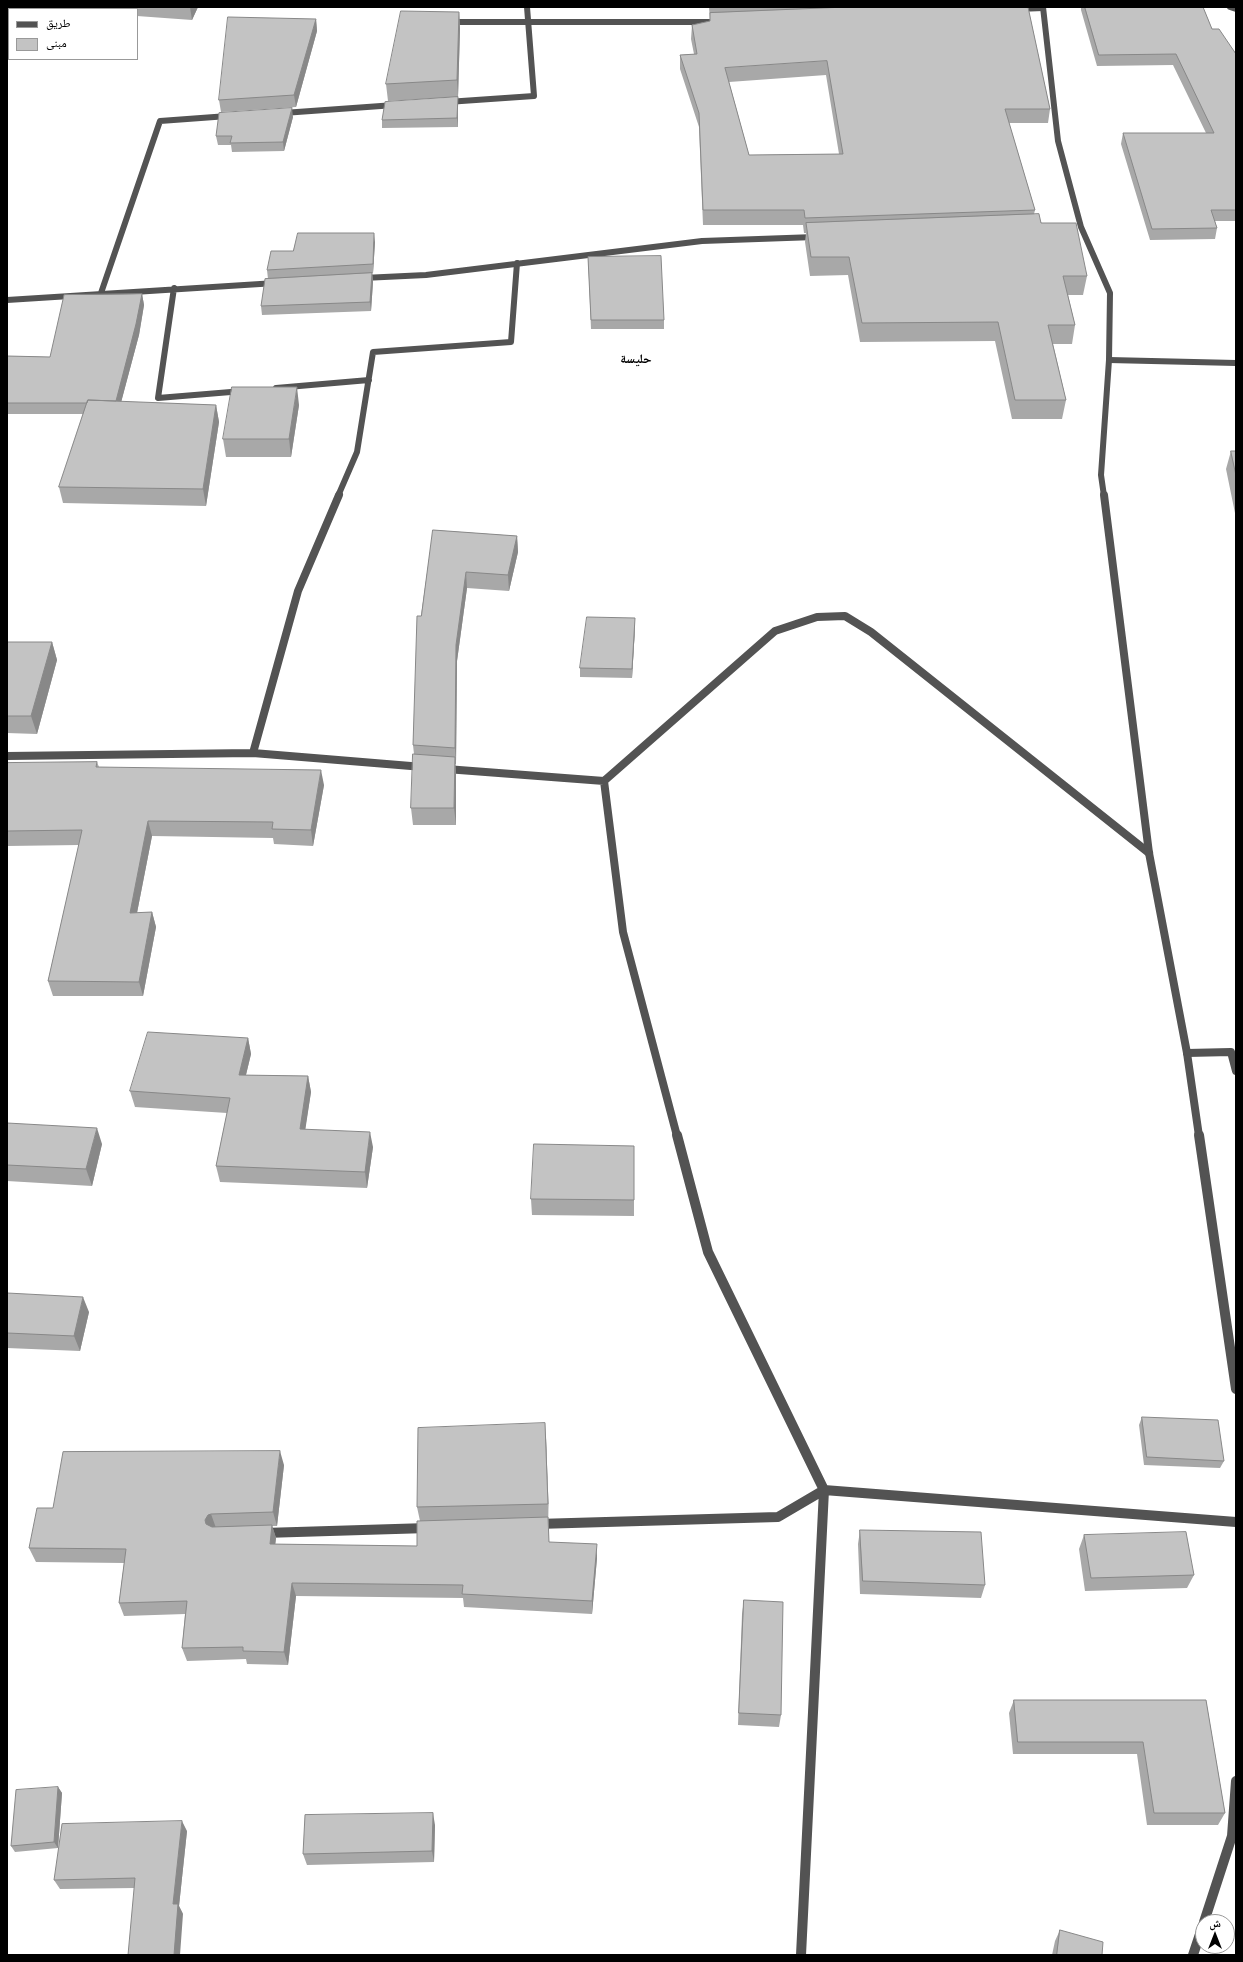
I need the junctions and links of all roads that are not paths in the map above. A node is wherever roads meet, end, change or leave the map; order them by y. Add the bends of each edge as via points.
1 (527, 7) edge
2 (1043, 7) edge
3 (1230, 7) edge
4 (1011, 9) edge
5 (1236, 9) edge
6 (442, 22) edge
7 (528, 22) junction
8 (718, 22) edge
9 (439, 102) edge
10 (399, 105) edge
11 (279, 113) edge
12 (231, 116) edge
13 (820, 236) edge
14 (517, 263) junction
15 (355, 279) edge
16 (284, 282) edge
17 (174, 288) junction
18 (101, 293) junction
19 (7, 300) edge
20 (1109, 360) junction
21 (1236, 363) edge
22 (369, 380) junction
23 (267, 389) edge
24 (252, 390) edge
25 (253, 753) junction
26 (7, 756) edge
27 (604, 781) junction
28 (1149, 852) junction
29 (1233, 1049) edge
30 (1186, 1054) junction
31 (1236, 1070) edge
32 (1236, 1389) edge
33 (824, 1490) junction
34 (1236, 1522) edge
35 (524, 1524) edge
36 (437, 1527) edge
37 (255, 1533) edge
38 (1236, 1781) edge
39 (1206, 1914) edge
40 (801, 1955) edge

1 - 7 street
2 - 4 street
2 - 20 street via 1058,141 1077,227 1110,293
3 - 5 street
6 - 7 street
7 - 8 street
7 - 9 street via 534,96
10 - 11 street
12 - 18 street via 160,121
13 - 14 street via 702,241
14 - 15 street via 426,275
14 - 22 street via 510,342 374,352
16 - 17 street
17 - 18 street
17 - 24 street via 158,398
18 - 19 street
20 - 21 street
20 - 28 street via 1101,475
22 - 23 street
22 - 25 street via 357,452 298,591
25 - 26 street
25 - 27 street
27 - 28 street via 775,631 817,617 845,616 871,632
27 - 33 street via 623,932 708,1252
28 - 30 street
29 - 30 street
29 - 31 street
30 - 32 street
33 - 34 street
33 - 35 street via 778,1516
33 - 40 street
36 - 37 street
38 - 39 street via 1232,1836

